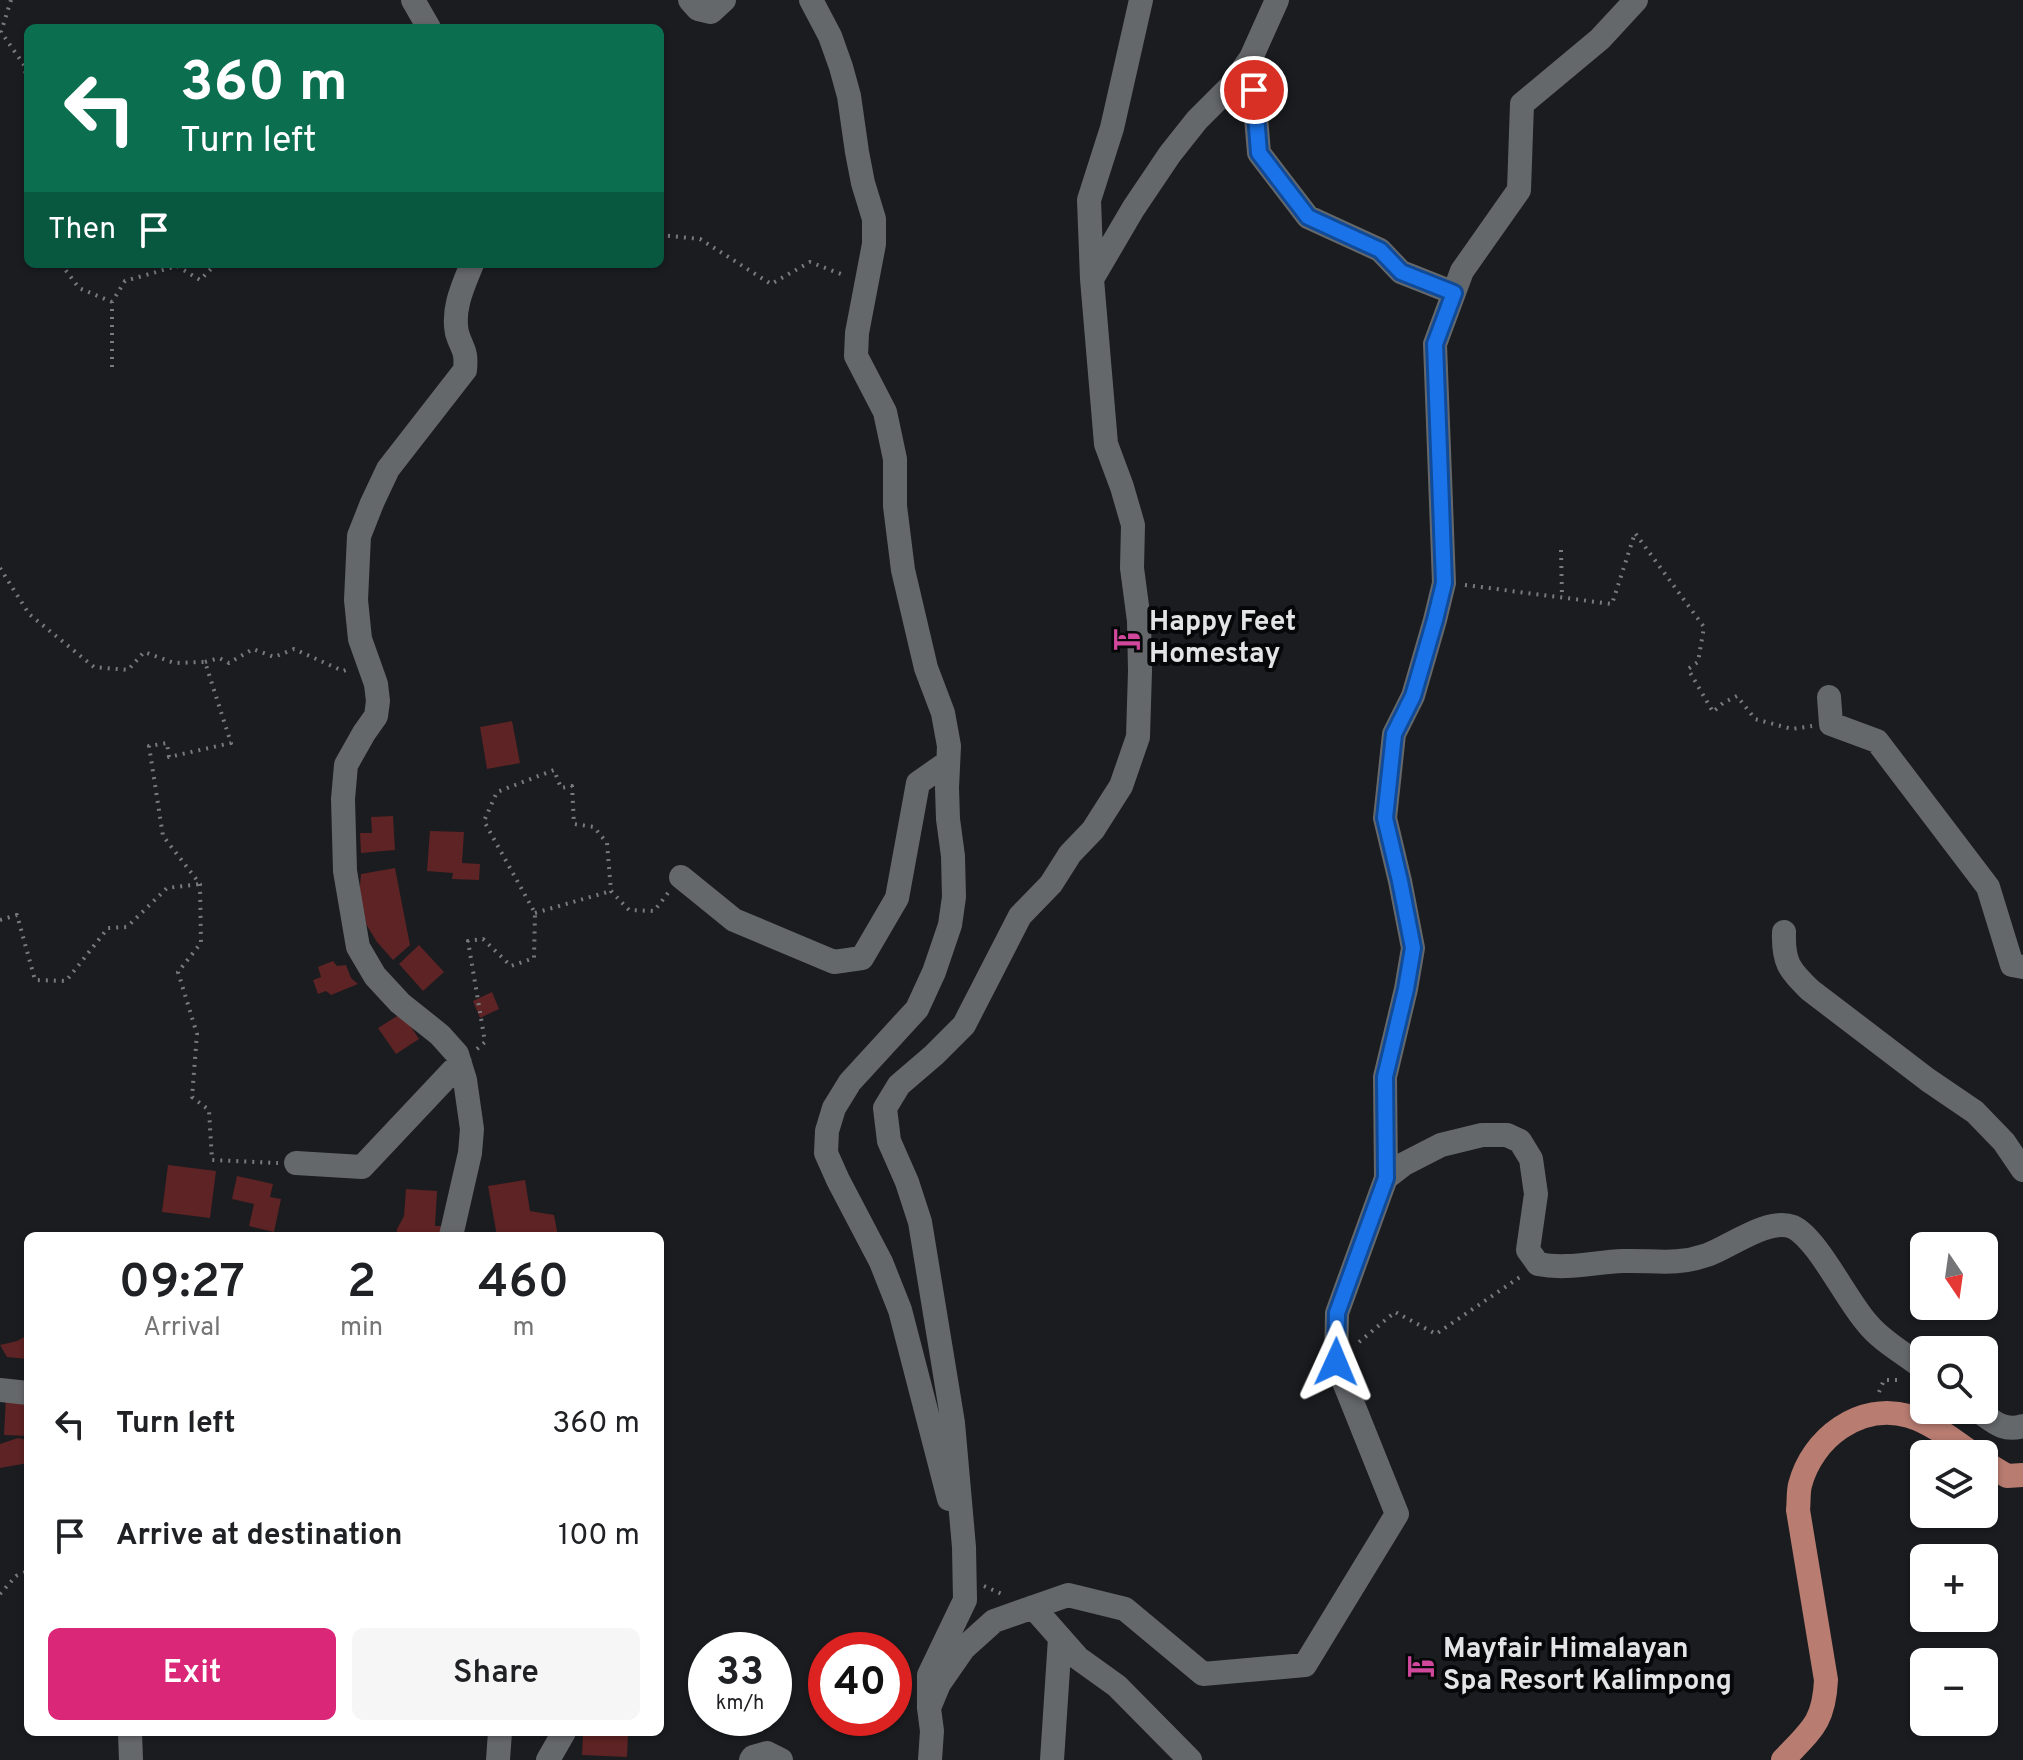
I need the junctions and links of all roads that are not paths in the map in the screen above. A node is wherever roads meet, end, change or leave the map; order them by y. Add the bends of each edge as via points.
1 (413, 0) edge
2 (690, 0) edge
3 (724, 0) edge
4 (791, 0) edge
5 (811, 0) edge
6 (1141, 0) edge
7 (1277, 0) edge
8 (1636, 0) edge
9 (427, 24) edge
10 (830, 36) junction
11 (1251, 58) junction
12 (470, 268) edge
13 (1092, 279) junction
14 (1454, 293) junction
15 (1829, 697) dead end
16 (948, 762) junction
17 (681, 877) road end
18 (1784, 932) dead end
19 (2023, 967) edge
20 (460, 1063) junction
21 (296, 1163) road end
22 (2023, 1170) edge
23 (1386, 1178) junction
24 (452, 1232) edge
25 (1910, 1367) edge
26 (0, 1390) edge
27 (24, 1393) edge
28 (1997, 1424) edge
29 (2023, 1426) edge
30 (1954, 1440) edge
31 (1998, 1471) edge
32 (2023, 1475) edge
33 (964, 1547) junction
34 (1033, 1607) junction
35 (1060, 1638) junction
36 (929, 1708) junction
37 (130, 1736) edge
38 (500, 1736) edge
39 (562, 1736) edge
40 (131, 1760) edge
41 (498, 1760) edge
42 (548, 1760) edge
43 (751, 1760) edge
44 (781, 1760) edge
45 (930, 1760) edge
46 (1052, 1760) edge
47 (1190, 1760) edge
48 (1783, 1760) edge

1 - 9 street
2 - 3 street via 711,12
4 - 10 street
5 - 10 street
6 - 13 street via 1112,128 1089,200
7 - 11 street
8 - 14 street via 1600,39 1522,104 1519,190 1462,271
10 - 16 street via 849,96 874,219 856,356 885,412 895,459 903,570 926,668 943,713
11 - 13 street via 1170,154
11 - 14 street via 1259,153 1308,217 1380,250 1401,272
12 - 20 street via 455,314 467,356 465,370 388,469 359,536 360,639 378,701 376,716 346,765 343,799 345,871 358,947 375,976 440,1035
13 - 33 street via 1106,444 1133,525 1138,737 1121,786 1093,830 1020,916 964,1025 899,1085 885,1108 889,1141 923,1236 953,1423
14 - 23 street via 1435,344 1444,583 1413,696 1394,734 1385,818 1413,948 1385,1077
15 - 19 street via 1831,724 1877,741 1988,887 2012,965
16 - 17 street via 918,783 897,898 862,958 834,962 734,920
16 - 33 street via 954,897 950,925 917,1009 850,1082 834,1108 826,1153 900,1310
18 - 22 street via 1785,960 1792,973 1975,1112
20 - 21 street via 362,1167
20 - 24 street via 472,1129
23 - 25 street via 1441,1145 1482,1135 1520,1141 1531,1159 1536,1194 1528,1250 1538,1264 1555,1268 1687,1261 1753,1232 1792,1227 1811,1243 1868,1325
23 - 34 street via 1337,1313 1336,1362 1397,1514 1305,1665 1203,1674 1125,1609 1068,1595
26 - 27 street
28 - 29 street
30 - 48 main road via 1892,1412 1836,1430 1810,1461 1798,1510 1826,1680 1825,1703 1816,1725
31 - 32 main road
33 - 36 street via 965,1600 929,1675
34 - 35 street
34 - 36 street via 994,1621 964,1648
35 - 46 street
35 - 47 street via 1117,1686
36 - 45 street
37 - 40 street
38 - 41 street
39 - 42 street
43 - 44 street via 767,1753

